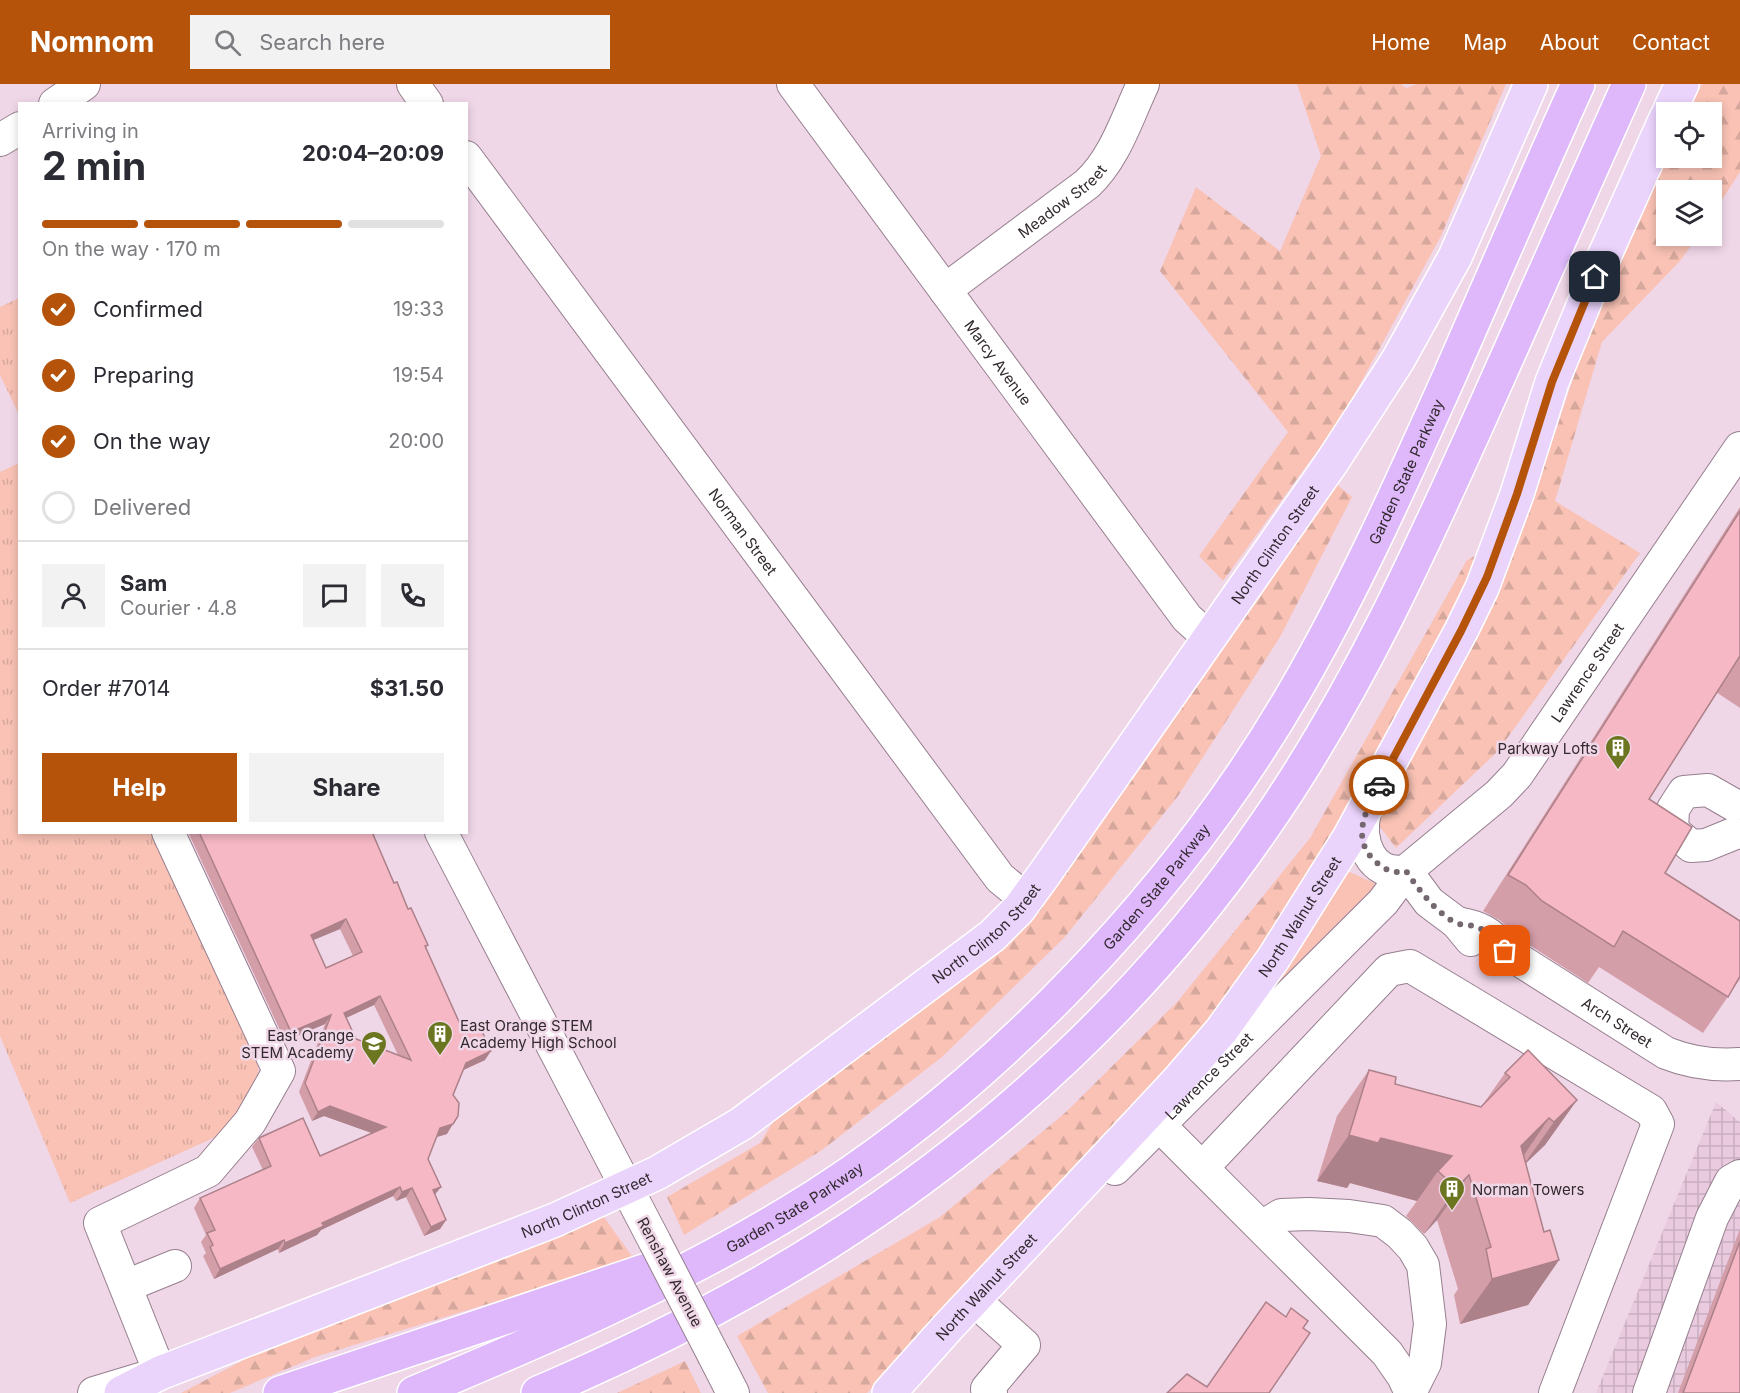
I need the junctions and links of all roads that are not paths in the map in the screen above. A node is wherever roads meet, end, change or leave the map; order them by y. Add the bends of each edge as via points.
1 (84, 84) edge
2 (412, 84) edge
3 (793, 84) edge
4 (1143, 84) edge
5 (1531, 84) edge
6 (1578, 84) edge
7 (1629, 84) edge
8 (59, 102) edge
9 (426, 102) edge
10 (18, 129) edge
11 (0, 140) edge
12 (1656, 140) edge
13 (468, 160) edge
14 (945, 290) junction
15 (1740, 448) edge
16 (1209, 638) junction
17 (1365, 812) junction
18 (169, 834) edge
19 (442, 834) edge
20 (1406, 871) junction
21 (1027, 900) junction
22 (1740, 1064) edge
23 (1160, 1126) junction
24 (1202, 1168) junction
25 (1740, 1176) edge
26 (626, 1189) junction
27 (1262, 1227) junction
28 (754, 1233) junction
29 (175, 1266) dead end
30 (1001, 1272) junction
31 (126, 1286) junction
32 (974, 1300) junction
33 (160, 1373) junction
34 (94, 1393) edge
35 (121, 1393) edge
36 (280, 1393) edge
37 (414, 1393) edge
38 (538, 1393) edge
39 (733, 1393) edge
40 (889, 1393) edge
41 (991, 1393) edge
42 (1410, 1393) edge
43 (1555, 1393) edge
44 (1649, 1393) edge

1 - 8 street
2 - 9 street
3 - 14 street, Marcy Avenue
4 - 14 street, Meadow Street via 1098,173
5 - 16 main road, North Clinton Street via 1455,257 1398,360
6 - 28 highway, Garden State Parkway via 1403,478 1333,621 1266,738 1193,843 1085,968 973,1076 859,1166
7 - 38 highway via 1385,622 1294,782 1246,853 1193,920 1098,1026 1013,1105 939,1165 829,1242 729,1301
10 - 11 street
12 - 17 main road, North Walnut Street via 1552,382 1488,573
13 - 21 street, Norman Street via 1000,878
14 - 16 street, Marcy Avenue via 1187,618
15 - 20 street, Lawrence Street via 1517,775
16 - 21 main road, North Clinton Street
17 - 20 street via 1362,835 1367,852 1386,869
17 - 30 main road, North Walnut Street via 1240,1007 1176,1083
18 - 31 street via 279,1071 250,1122 208,1171 100,1223
19 - 26 street, Renshaw Avenue
20 - 22 street, Arch Street via 1429,902 1456,923 1476,926 1495,938 1505,951 1666,1053 1695,1063
20 - 23 street, Lawrence Street via 1383,902
21 - 26 main road, North Clinton Street via 978,948 741,1124
23 - 24 street
23 - 30 street, Lawrence Street
24 - 27 street
24 - 43 street via 1389,970 1410,966 1651,1112 1658,1124
25 - 44 street via 1731,1181 1712,1218
26 - 33 main road, North Clinton Street
26 - 39 street, Renshaw Avenue, bridge
27 - 42 street via 1387,1353
27 - 42 street via 1281,1215 1349,1216 1383,1221 1413,1248 1423,1265 1430,1324 1425,1363
28 - 36 highway
28 - 37 highway, Garden State Parkway via 653,1288
29 - 31 street
30 - 32 main road, North Walnut Street
31 - 33 street
32 - 40 main road, North Walnut Street
32 - 41 street via 1024,1345 987,1389
33 - 34 street, North Clinton Street
33 - 35 main road

